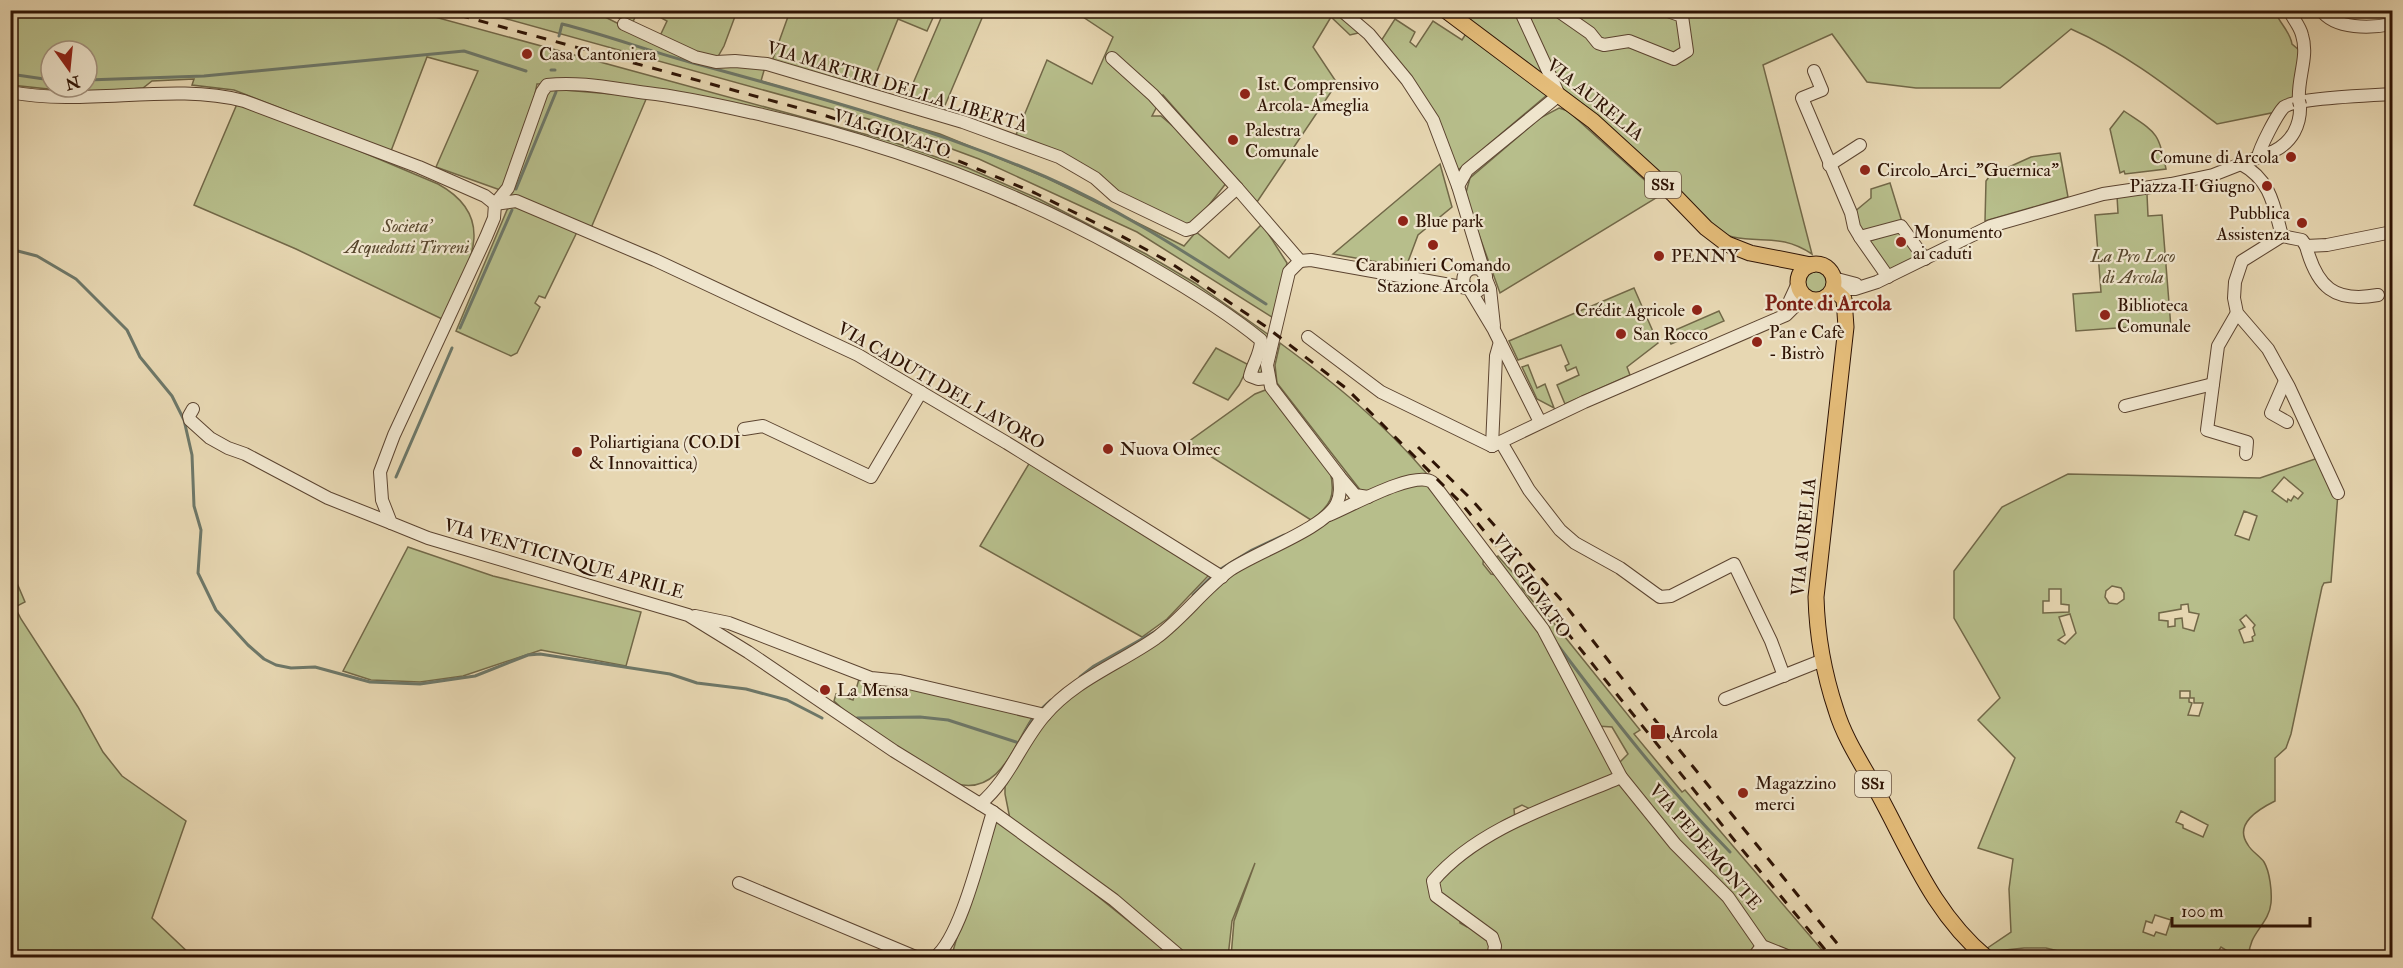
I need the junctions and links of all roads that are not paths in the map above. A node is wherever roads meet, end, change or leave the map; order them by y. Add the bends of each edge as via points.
1 (1341, 10) edge
2 (1445, 10) edge
3 (1520, 10) edge
4 (1557, 10) edge
5 (1665, 10) edge
6 (2289, 10) edge
7 (2321, 10) edge
8 (1686, 13) edge
9 (624, 24) dead end
10 (2392, 24) edge
11 (1112, 58) dead end
12 (1814, 71) dead end
13 (10, 92) edge
14 (2392, 94) edge
15 (1559, 95) junction
16 (1860, 145) dead end
17 (2258, 157) junction
18 (2241, 164) junction
19 (1829, 165) junction
20 (1458, 186) junction
21 (1237, 188) junction
22 (495, 204) junction
23 (1469, 225) junction
24 (2392, 232) edge
25 (2282, 236) junction
26 (1860, 237) junction
27 (2306, 246) junction
28 (1775, 259) junction
29 (1925, 259) junction
30 (1300, 261) junction
31 (1811, 265) junction
32 (1465, 273) junction
33 (1485, 276) junction
34 (1888, 277) junction
35 (1437, 282) junction
36 (1801, 286) junction
37 (1866, 286) junction
38 (1831, 288) junction
39 (1469, 289) junction
40 (2378, 295) dead end
41 (1845, 302) junction
42 (2238, 313) junction
43 (1845, 319) junction
44 (1494, 330) junction
45 (1308, 337) dead end
46 (1500, 342) junction
47 (1268, 378) junction
48 (2285, 381) junction
49 (2213, 384) junction
50 (921, 392) junction
51 (2125, 406) dead end
52 (193, 409) dead end
53 (1540, 422) junction
54 (2287, 422) dead end
55 (744, 429) dead end
56 (1497, 444) junction
57 (2246, 453) dead end
58 (1339, 476) junction
59 (2338, 493) dead end
60 (1370, 497) junction
61 (1323, 518) junction
62 (391, 523) junction
63 (1217, 574) junction
64 (688, 615) junction
65 (1823, 660) junction
66 (1784, 676) junction
67 (1725, 699) dead end
68 (1038, 713) junction
69 (1621, 777) junction
70 (980, 804) junction
71 (993, 812) junction
72 (739, 883) dead end
73 (1762, 946) junction
74 (918, 957) edge
75 (934, 957) edge
76 (1182, 957) edge
77 (1493, 957) edge
78 (1753, 957) edge
79 (1792, 957) edge
80 (1987, 957) edge

1 - 20 street via 1369,34 1407,80 1433,120
2 - 15 main road, VIA AURELIA / SS1
3 - 15 street
4 - 8 street via 1598,43 1629,41 1674,58 1687,51
5 - 8 street
6 - 17 street via 2304,41 2305,57 2298,87 2301,116 2282,147
7 - 10 street via 2351,26
9 - 21 street, VIA MARTIRI DELLA LIBERTÀ via 695,57 767,64 993,133 1072,164 1115,196 1186,230 1194,228
11 - 21 street via 1153,95
12 - 19 street via 1822,90 1802,98
13 - 22 street via 71,98 203,94 228,97 462,185
14 - 17 street via 2284,107
15 - 20 street via 1467,170
15 - 28 main road, VIA AURELIA / SS1 via 1625,148 1727,244
16 - 19 street
17 - 18 street
18 - 25 street via 2272,195
18 - 29 street via 2186,182 2103,194 1992,226
19 - 26 street
20 - 23 street
21 - 30 street
22 - 47 street, VIA GIOVATO via 508,188 547,85 674,96 799,123 883,147 963,177 1108,242 1245,326 1261,340 1261,351 1250,376
22 - 50 street, VIA CADUTI DEL LAVORO via 516,201 655,260 858,354
22 - 62 street via 486,237 380,472 382,500
23 - 32 street via 1470,253
23 - 33 street
24 - 27 street
25 - 27 street via 2302,240
25 - 42 street via 2242,261 2235,282
26 - 29 street via 1901,226
26 - 34 street
27 - 40 street via 2324,286 2345,296
28 - 31 main road, VIA AURELIA / SS1
28 - 36 main road, SS1
29 - 34 street
30 - 35 street
30 - 47 street via 1290,272
31 - 36 main road via 1803,270
31 - 38 main road, SS1 via 1825,267
32 - 33 street via 1476,268
32 - 35 street
32 - 39 street via 1463,280
33 - 39 street via 1481,289
33 - 44 street
34 - 37 street
35 - 39 street
36 - 38 main road via 1817,300
36 - 53 street via 1779,318
37 - 38 street
37 - 41 street
38 - 41 main road, SS1
38 - 43 main road, SS1
39 - 44 street
41 - 43 main road, SS1
42 - 48 street via 2268,349
42 - 49 street via 2218,346
43 - 65 main road, VIA AURELIA / SS1 via 1816,597
44 - 46 street
45 - 56 street via 1381,392
46 - 53 street
46 - 56 street via 1496,356
47 - 58 street
48 - 54 street via 2271,413
48 - 59 street
49 - 51 street
49 - 57 street via 2207,429 2247,442
50 - 55 street via 871,477 763,426
50 - 63 street, VIA CADUTI DEL LAVORO
52 - 62 street, VIA VENTICINQUE APRILE via 190,420 210,438 328,498
53 - 56 street
56 - 66 street via 1560,530 1656,596 1665,598 1734,564
58 - 60 street via 1355,495
58 - 61 street via 1336,506
60 - 61 street, VIA GIOVATO
60 - 69 street, VIA GIOVATO via 1422,478 1439,489 1543,629
61 - 63 street
62 - 64 street, VIA VENTICINQUE APRILE via 428,538
63 - 68 street via 1174,624
64 - 68 street via 729,623 871,678 900,681
64 - 70 street, VIA VENTICINQUE APRILE
65 - 66 street
65 - 80 main road, VIA AURELIA / SS1 via 1840,722 1933,896 1961,935
66 - 67 street
68 - 70 street via 996,791
69 - 73 street, VIA PEDEMONTE via 1675,844 1728,897
69 - 77 street via 1508,824 1446,865 1433,881 1436,896 1492,937
70 - 71 street, VIA VENTICINQUE APRILE
71 - 75 street via 959,918
71 - 76 street, VIA VENTICINQUE APRILE via 1114,900
72 - 74 street
73 - 78 street
73 - 79 street

